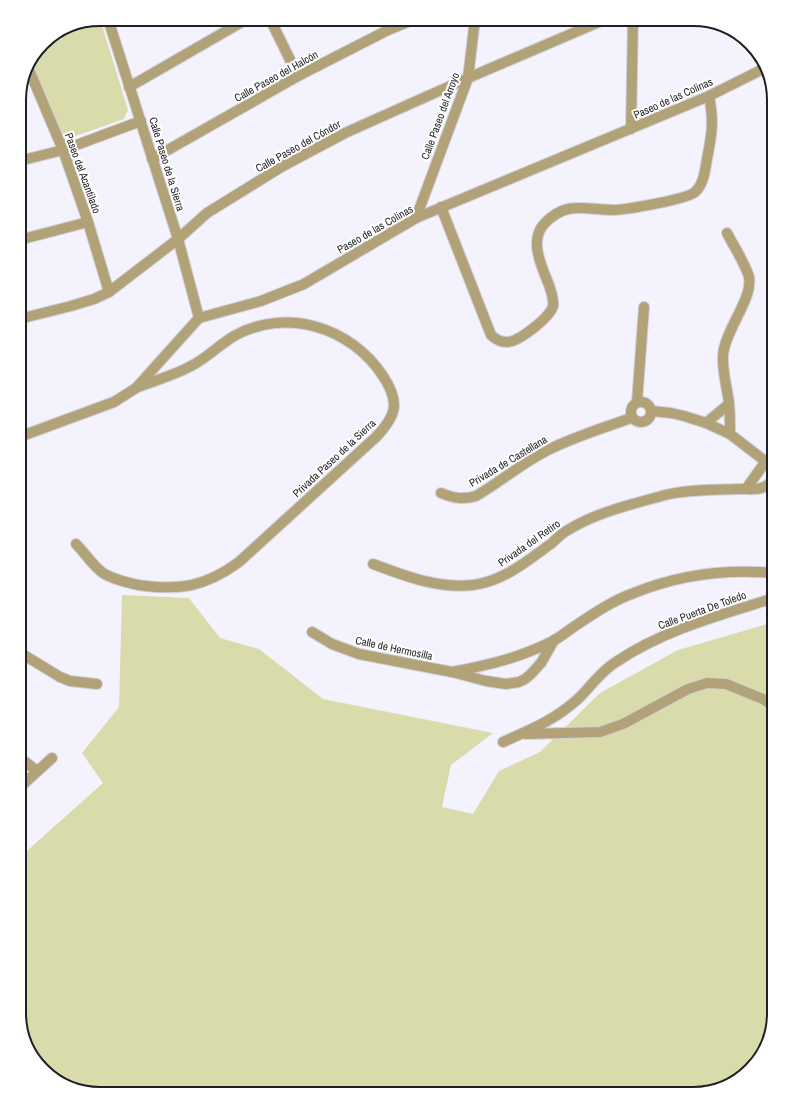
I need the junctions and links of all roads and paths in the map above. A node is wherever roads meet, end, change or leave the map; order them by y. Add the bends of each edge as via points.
1 (110, 26) edge
2 (234, 26) edge
3 (273, 26) edge
4 (398, 26) edge
5 (474, 26) edge
6 (590, 26) edge
7 (633, 26) edge
8 (760, 70) edge
9 (298, 76) junction
10 (468, 78) junction
11 (29, 82) edge
12 (129, 86) junction
13 (708, 96) junction
14 (141, 121) junction
15 (632, 129) junction
16 (63, 150) junction
17 (152, 159) junction
18 (26, 160) edge
19 (441, 207) junction
20 (416, 218) junction
21 (88, 222) junction
22 (726, 233) dead end
23 (26, 238) edge
24 (178, 239) junction
25 (109, 292) junction
26 (644, 308) dead end
27 (26, 317) edge
28 (199, 318) junction
29 (136, 388) junction
30 (637, 402) junction
31 (729, 404) junction
32 (651, 411) junction
33 (632, 418) junction
34 (706, 423) junction
35 (26, 434) edge
36 (730, 434) junction
37 (766, 461) joint
38 (767, 485) edge
39 (746, 489) junction
40 (441, 493) dead end
41 (76, 544) dead end
42 (373, 564) dead end
43 (767, 572) edge
44 (767, 600) edge
45 (312, 632) dead end
46 (554, 640) junction
47 (26, 656) edge
48 (452, 672) junction
49 (97, 684) dead end
50 (767, 702) edge
51 (520, 734) junction
52 (503, 742) dead end
53 (52, 758) dead end
54 (26, 762) edge
55 (37, 771) junction
56 (26, 781) edge

1 - 12 street, Calle Paseo de la Sierra
2 - 12 street
3 - 9 street
4 - 9 street, Calle Paseo del Halcón
5 - 10 street, Calle Paseo del Arroyo
6 - 10 street, Calle Paseo del Cóndor
7 - 15 street
8 - 13 street, Paseo de las Colinas
9 - 17 street, Calle Paseo del Halcón
10 - 20 street, Calle Paseo del Arroyo
10 - 24 street, Calle Paseo del Cóndor via 345,133 283,166 207,213
11 - 16 street, Paseo del Acantilado
12 - 14 street, Calle Paseo de la Sierra
13 - 15 street, Paseo de las Colinas
13 - 19 street via 712,115 711,138 702,182 695,193 675,200 614,210 570,208 554,215 544,224 538,235 537,244 538,256 553,297 553,305 550,313 514,341 497,340 491,335
14 - 16 street
14 - 17 street, Calle Paseo de la Sierra
15 - 19 street, Paseo de las Colinas
16 - 18 street
16 - 21 street, Paseo del Acantilado
17 - 24 street, Calle Paseo de la Sierra
19 - 20 street, Paseo de las Colinas
20 - 28 street, Paseo de las Colinas via 304,284 261,301
21 - 23 street
21 - 25 street, Paseo del Acantilado
22 - 31 street via 749,277 749,289 726,339 724,371
24 - 25 street, Calle Paseo del Cóndor
24 - 28 street, Calle Paseo de la Sierra
25 - 27 street, Calle Paseo del Cóndor via 71,306
26 - 30 street
28 - 29 street
29 - 35 street via 114,402
29 - 41 street, Privada Paseo de la Sierra via 193,365 234,336 253,327 276,322 292,322 324,329 342,337 362,351 388,383 394,397 394,405 393,414 386,427 376,437 239,562 226,572 206,581 189,587 169,588 114,579 102,573
30 - 32 street via 648,405
30 - 33 street via 630,410
31 - 34 street
31 - 36 street
32 - 33 street via 650,418 644,422 637,422
32 - 34 street via 671,413
33 - 40 street, Privada de Castellana via 583,434 546,450 476,496 463,499
34 - 36 street
36 - 37 street
37 - 39 street
38 - 39 street via 762,488
39 - 42 street, Privada del Retiro via 694,490 622,507 568,530 506,575 473,585 454,586 429,582
43 - 46 street via 714,573 665,581 606,606
44 - 51 street, Calle Puerta De Toledo via 690,625 628,654 614,662 561,713
45 - 48 street, Calle de Hermosilla via 332,644 359,654
46 - 48 street, Calle de Hermosilla via 508,660
46 - 48 street, Calle de Hermosilla via 536,668 525,679 513,684
47 - 49 street via 70,681
50 - 51 street via 726,684 707,683 688,689 629,721 600,732
51 - 52 street, Calle Puerta De Toledo
53 - 55 street
54 - 55 street
55 - 56 street

